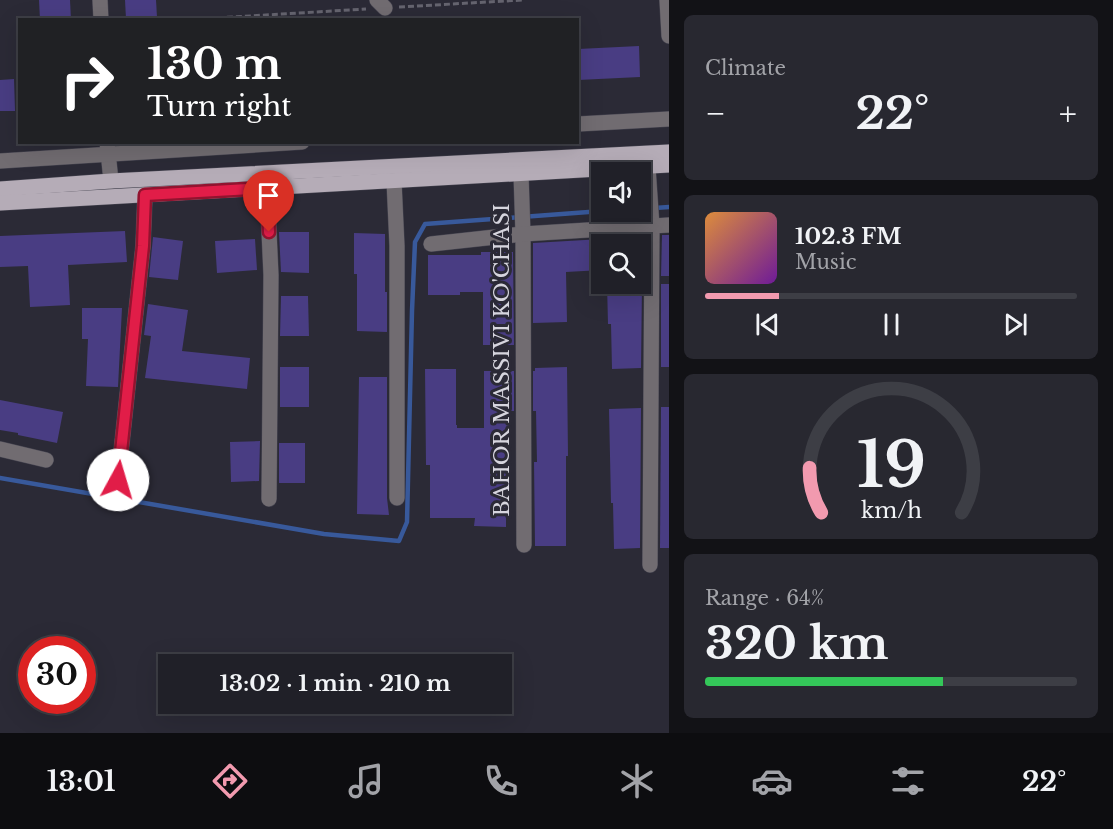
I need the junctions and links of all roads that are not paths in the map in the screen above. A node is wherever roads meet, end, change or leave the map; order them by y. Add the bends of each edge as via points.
1 (100, 0) edge
2 (668, 0) edge
3 (101, 18) edge
4 (669, 36) edge
5 (669, 118) edge
6 (579, 124) edge
7 (247, 144) edge
8 (108, 149) edge
9 (669, 152) edge
10 (0, 161) edge
11 (669, 165) edge
12 (651, 167) edge
13 (591, 170) edge
14 (521, 174) junction
15 (111, 181) junction
16 (393, 181) junction
17 (267, 188) junction
18 (0, 189) edge
19 (145, 195) junction
20 (0, 202) edge
21 (651, 211) edge
22 (669, 225) edge
23 (652, 226) junction
24 (523, 234) junction
25 (431, 244) dead end
26 (0, 448) edge
27 (46, 459) dead end
28 (118, 480) dead end
29 (397, 498) dead end
30 (269, 499) dead end
31 (524, 545) dead end
32 (650, 565) dead end

1 - 3 street
2 - 4 street
5 - 6 street
7 - 8 street
8 - 10 street
8 - 15 street
9 - 15 main road
11 - 12 main road
13 - 14 main road
14 - 16 main road
14 - 24 street, BAHOR MASSIVI KO'CHASI
15 - 18 main road
16 - 17 main road
16 - 29 street via 397,246
17 - 19 main road
17 - 30 street via 271,275
19 - 20 main road
19 - 28 street
21 - 23 street
22 - 23 street
23 - 24 street
23 - 32 street
24 - 25 street
24 - 31 street, BAHOR MASSIVI KO'CHASI
26 - 27 street

